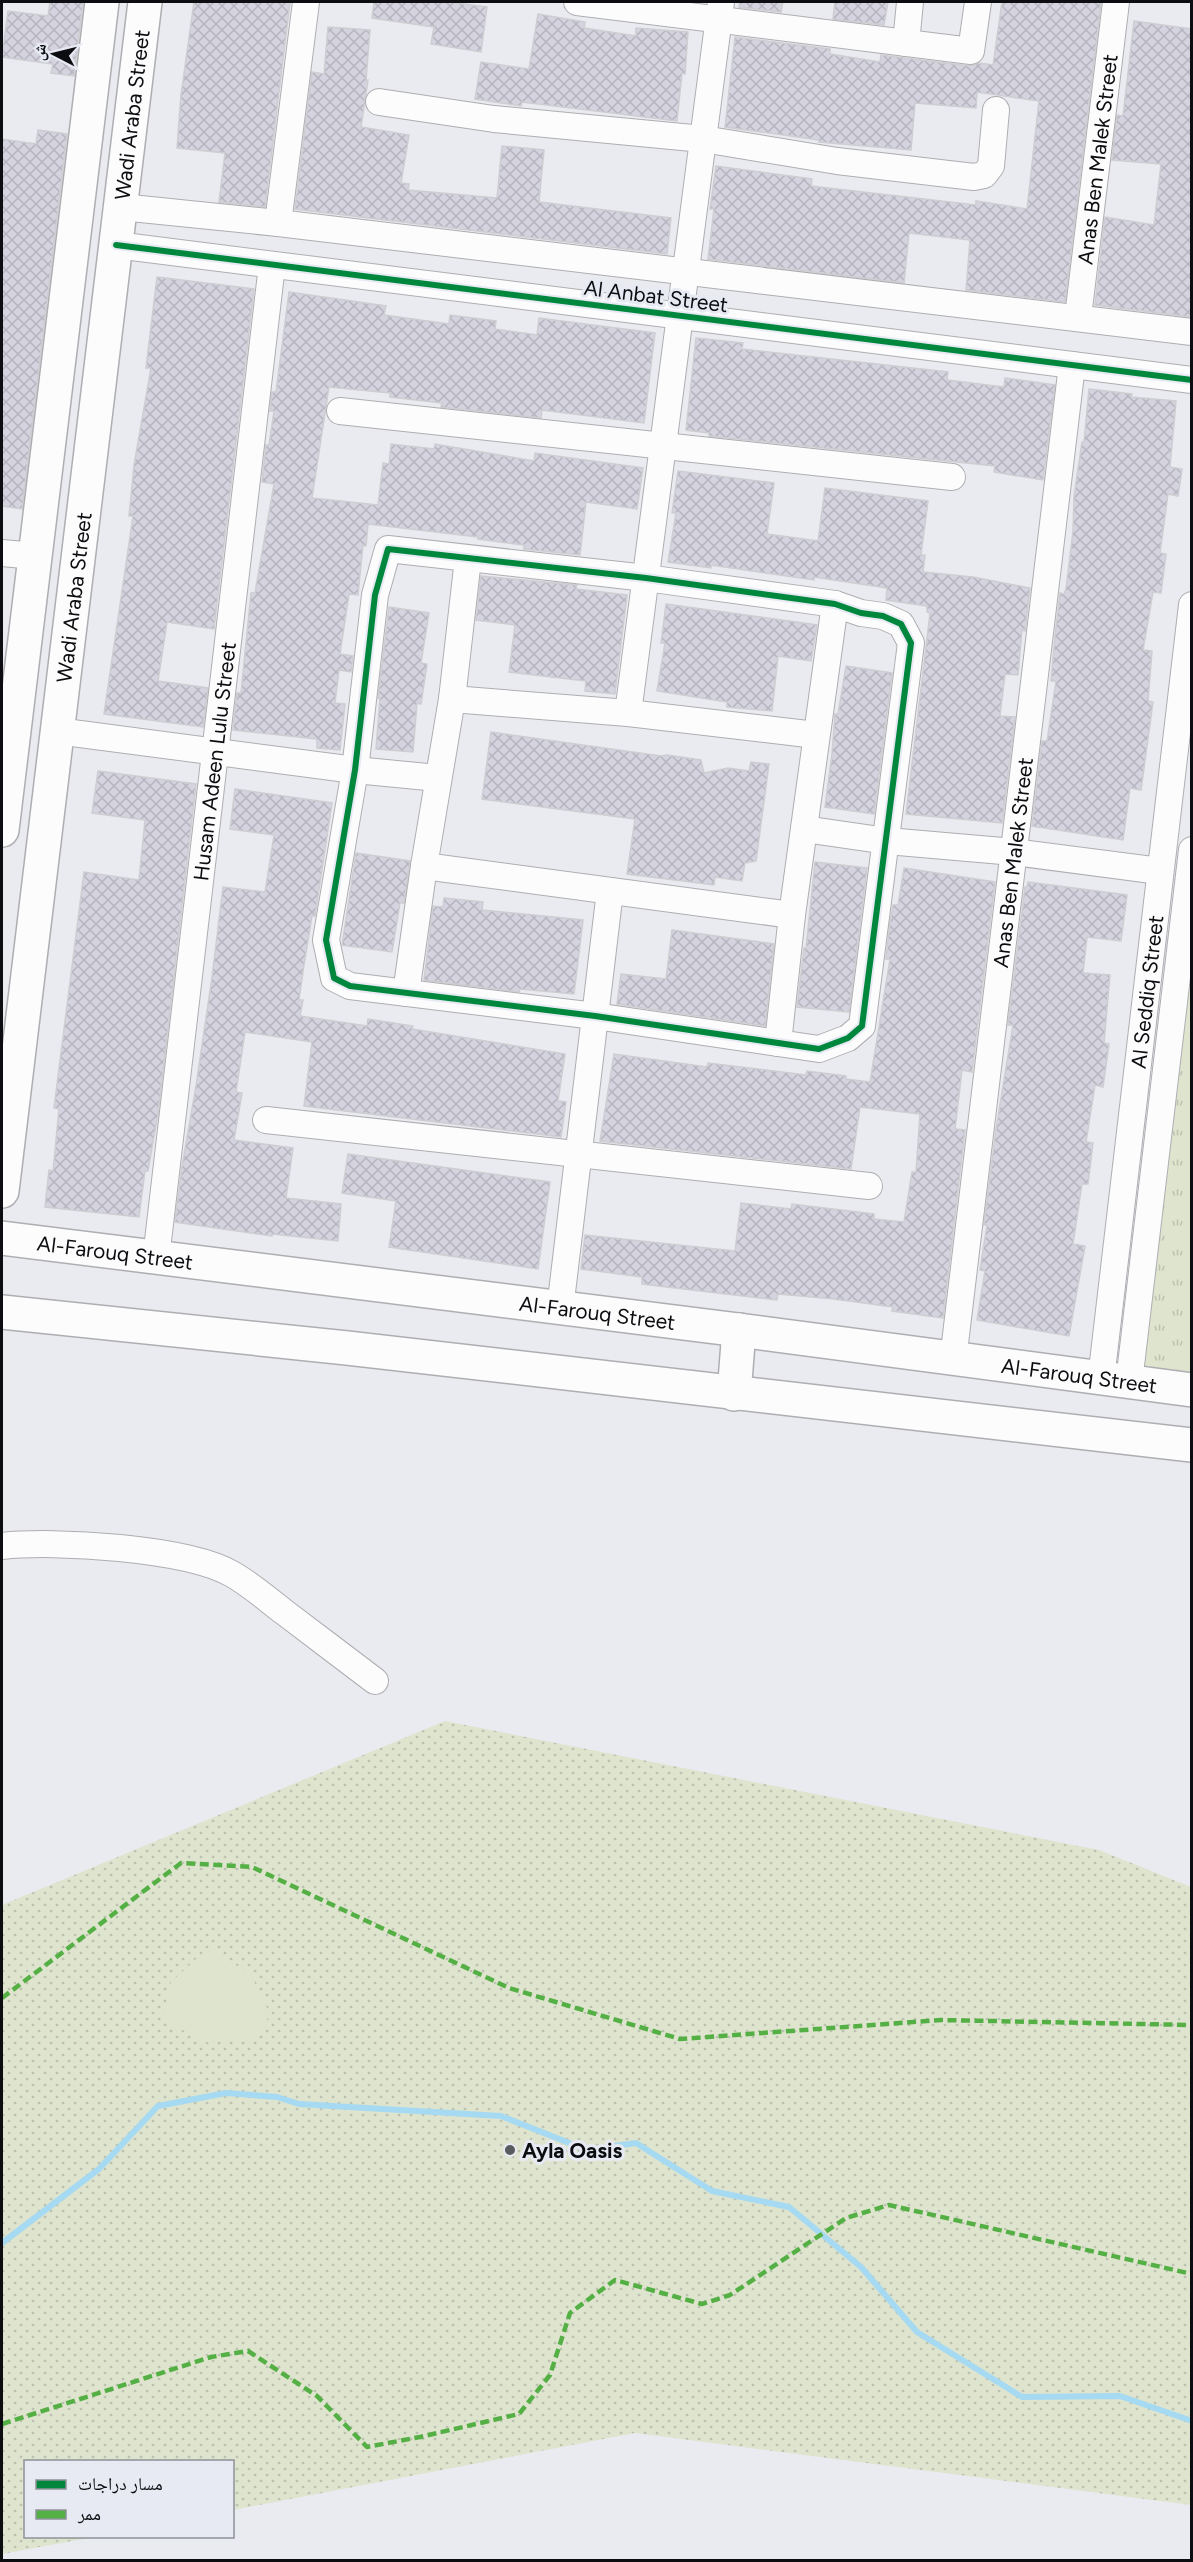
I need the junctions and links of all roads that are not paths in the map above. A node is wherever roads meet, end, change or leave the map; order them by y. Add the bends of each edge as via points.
1 (102, 2) edge
2 (145, 2) edge
3 (306, 2) edge
4 (577, 2) edge
5 (910, 2) edge
6 (978, 2) edge
7 (1116, 2) edge
8 (720, 11) edge
9 (906, 43) junction
10 (379, 102) dead end
11 (996, 110) dead end
12 (703, 139) junction
13 (121, 207) junction
14 (278, 223) junction
15 (116, 245) junction
16 (272, 265) junction
17 (685, 272) junction
18 (680, 315) junction
19 (1078, 317) junction
20 (1191, 332) edge
21 (1072, 364) junction
22 (1191, 380) edge
23 (340, 411) dead end
24 (663, 446) junction
25 (952, 477) dead end
26 (2, 553) edge
27 (35, 556) junction
28 (468, 559) junction
29 (646, 578) junction
30 (835, 604) junction
31 (1191, 605) edge
32 (1187, 687) edge
33 (452, 699) junction
34 (628, 713) junction
35 (57, 731) junction
36 (816, 735) junction
37 (215, 751) junction
38 (355, 770) junction
39 (438, 778) junction
40 (804, 829) junction
41 (2, 830) edge
42 (887, 841) junction
43 (1191, 850) edge
44 (1014, 852) junction
45 (424, 866) junction
46 (1160, 871) junction
47 (610, 891) junction
48 (792, 915) junction
49 (406, 993) junction
50 (595, 1016) junction
51 (778, 1043) junction
52 (266, 1120) dead end
53 (579, 1154) junction
54 (869, 1186) dead end
55 (2, 1191) edge
56 (2, 1238) edge
57 (156, 1258) junction
58 (560, 1309) junction
59 (2, 1312) edge
60 (739, 1330) junction
61 (953, 1360) junction
62 (1115, 1381) junction
63 (1191, 1390) edge
64 (734, 1394) junction
65 (1191, 1445) edge
66 (2, 1545) edge
67 (375, 1681) dead end

1 - 27 main road, Wadi Araba Street
2 - 13 main road, Wadi Araba Street
3 - 14 street
4 - 8 street
5 - 9 street
6 - 9 street via 971,51
7 - 19 street, Anas Ben Malek Street
8 - 9 street
8 - 12 street
10 - 12 street via 494,119
11 - 12 street via 991,166 984,175 974,177 837,161
12 - 17 street
13 - 14 street, Al Anbat Street
13 - 15 main road, Wadi Araba Street
14 - 17 street, Al Anbat Street
15 - 16 street, Al Anbat Street
15 - 35 main road, Wadi Araba Street
16 - 18 street, Al Anbat Street
16 - 37 street, Husam Adeen Lulu Street
17 - 18 street
17 - 19 street, Al Anbat Street
18 - 21 street, Al Anbat Street
18 - 24 street
19 - 20 street, Al Anbat Street
21 - 22 street, Al Anbat Street
21 - 44 street, Anas Ben Malek Street
23 - 24 street
24 - 25 street
24 - 29 street
26 - 27 street
27 - 41 main road, Wadi Araba Street
28 - 29 street
28 - 33 street
28 - 38 street via 388,549 375,595
29 - 30 street
29 - 34 street
30 - 36 street
30 - 42 street via 901,624 911,643
31 - 32 street, Al Seddiq Street
32 - 46 street, Al Seddiq Street
33 - 34 street
33 - 39 street
34 - 36 street
35 - 37 street
35 - 55 main road, Wadi Araba Street
36 - 40 street
37 - 38 street
37 - 57 street, Husam Adeen Lulu Street
38 - 39 street
38 - 49 street via 326,940 329,961 334,978 350,986
39 - 45 street
40 - 42 street
40 - 48 street
42 - 44 street
42 - 51 street via 862,1026 848,1038 819,1049
43 - 62 street, Al Seddiq Street
44 - 46 street
44 - 61 street, Anas Ben Malek Street
45 - 47 street
45 - 49 street
46 - 62 street, Al Seddiq Street
47 - 48 street
47 - 50 street
48 - 51 street
49 - 50 street
50 - 51 street
50 - 53 street
52 - 53 street
53 - 54 street
53 - 58 street
56 - 57 main road, Al-Farouq Street
57 - 58 main road, Al-Farouq Street
58 - 60 main road, Al-Farouq Street
59 - 64 main road
60 - 61 main road, Al-Farouq Street
60 - 64 main road
61 - 62 main road, Al-Farouq Street
62 - 63 main road, Al-Farouq Street
64 - 65 main road
66 - 67 street via 115,1548 215,1566 256,1591

